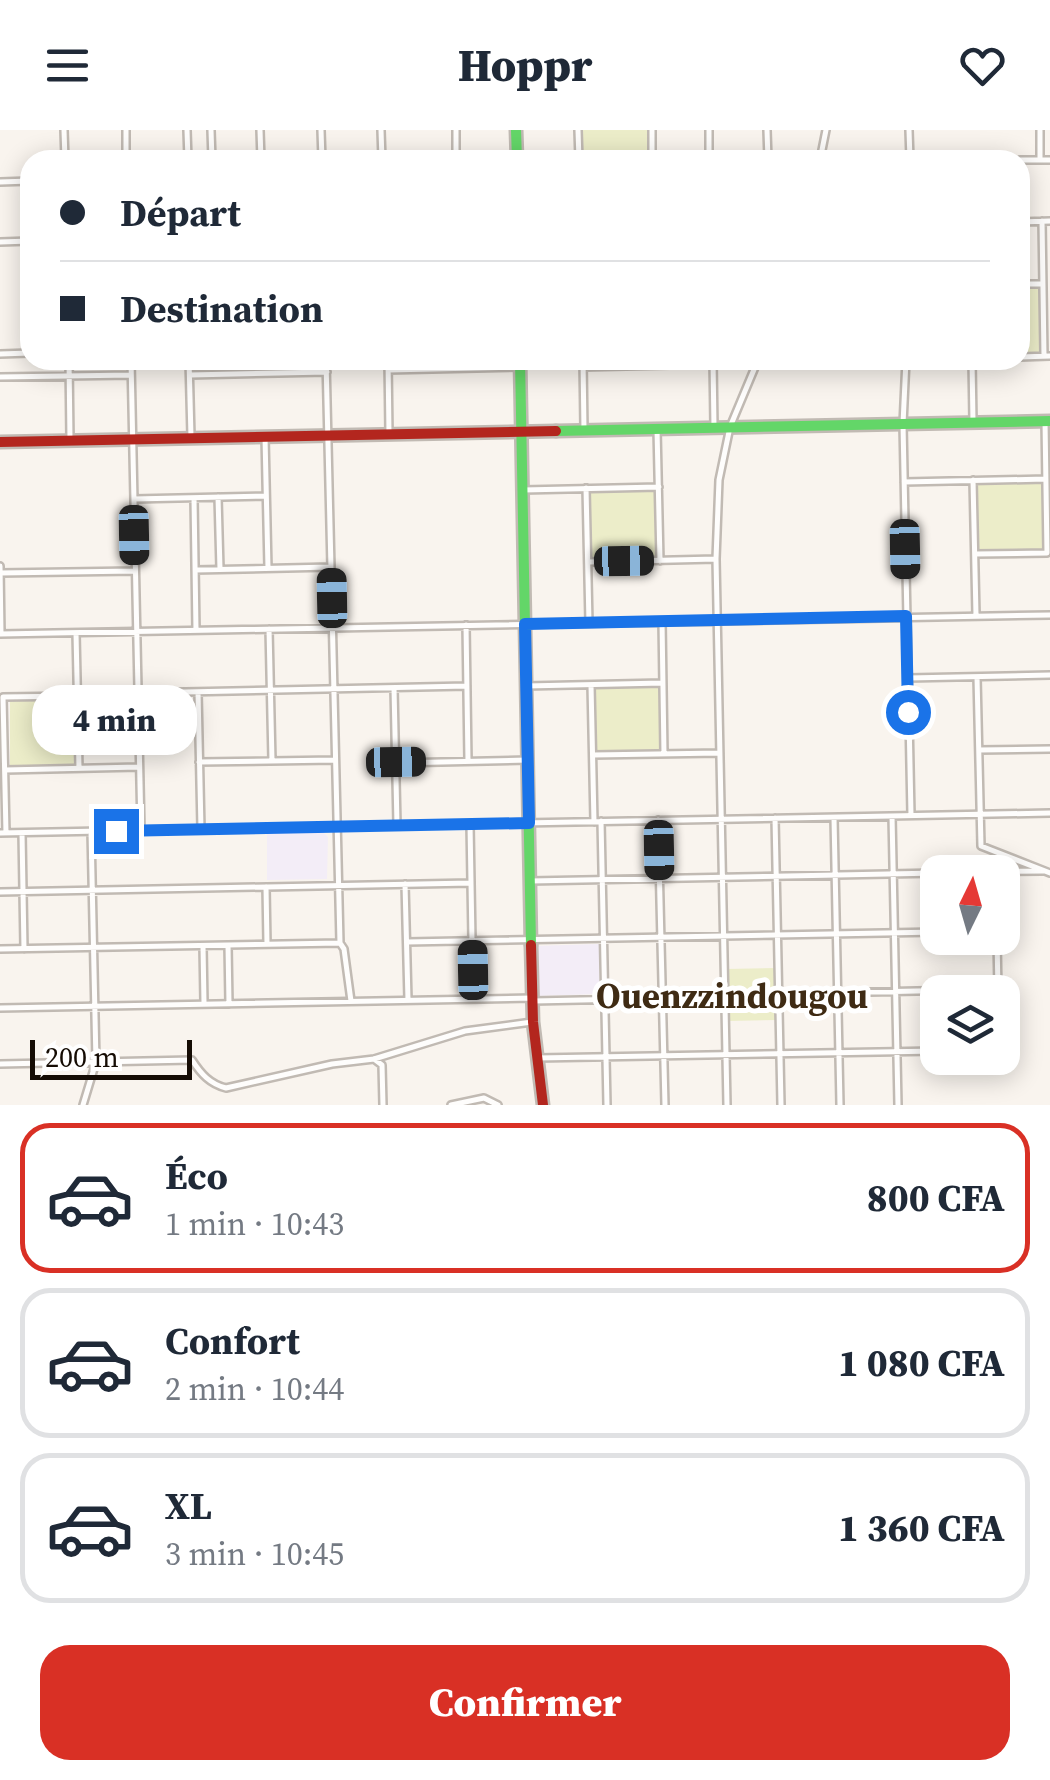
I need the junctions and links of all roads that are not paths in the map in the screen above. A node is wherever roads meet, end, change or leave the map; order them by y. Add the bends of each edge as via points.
1 (1040, 130) edge
2 (1030, 160) edge
3 (1040, 160) junction
4 (1050, 160) edge
5 (1042, 221) junction
6 (1050, 221) edge
7 (1030, 222) edge
8 (1030, 284) edge
9 (1043, 284) junction
10 (1047, 356) edge
11 (69, 370) edge
12 (131, 370) edge
13 (190, 370) edge
14 (266, 370) edge
15 (388, 370) joint
16 (411, 370) edge
17 (520, 370) edge
18 (583, 370) edge
19 (713, 370) edge
20 (754, 370) edge
21 (905, 370) edge
22 (972, 370) edge
23 (326, 372) joint
24 (266, 374) junction
25 (131, 375) junction
26 (190, 375) junction
27 (69, 376) junction
28 (0, 377) edge
29 (1047, 421) edge
30 (973, 423) junction
31 (902, 424) junction
32 (730, 427) junction
33 (714, 428) junction
34 (657, 429) junction
35 (584, 430) junction
36 (522, 432) junction
37 (389, 434) junction
38 (265, 436) junction
39 (328, 436) junction
40 (191, 438) junction
41 (132, 439) junction
42 (70, 440) junction
43 (0, 442) edge
44 (1046, 479) junction
45 (973, 480) junction
46 (904, 482) junction
47 (659, 487) junction
48 (586, 488) junction
49 (523, 490) junction
50 (266, 496) junction
51 (218, 497) junction
52 (194, 498) junction
53 (134, 499) junction
54 (1049, 553) edge
55 (975, 554) junction
56 (716, 559) junction
57 (660, 560) junction
58 (588, 562) junction
59 (0, 566) edge
60 (331, 567) junction
61 (268, 568) junction
62 (195, 570) junction
63 (220, 570) junction
64 (135, 571) junction
65 (0, 574) edge
66 (1050, 614) edge
67 (976, 615) junction
68 (906, 616) junction
69 (717, 620) junction
70 (662, 621) junction
71 (589, 622) junction
72 (525, 624) junction
73 (466, 625) junction
74 (332, 628) junction
75 (270, 629) junction
76 (196, 630) junction
77 (136, 632) junction
78 (76, 633) junction
79 (1, 634) edge
80 (1050, 675) edge
81 (977, 677) junction
82 (908, 678) junction
83 (663, 684) junction
84 (591, 685) junction
85 (467, 686) junction
86 (526, 686) junction
87 (394, 688) junction
88 (334, 689) junction
89 (271, 690) junction
90 (198, 692) junction
91 (138, 693) junction
92 (78, 696) junction
93 (2, 697) edge
94 (1050, 749) edge
95 (979, 750) junction
96 (720, 753) junction
97 (664, 754) junction
98 (592, 756) junction
99 (336, 760) junction
100 (528, 760) junction
101 (272, 761) junction
102 (468, 761) junction
103 (199, 762) junction
104 (396, 762) junction
105 (139, 767) junction
106 (79, 768) junction
107 (5, 770) junction
108 (1050, 812) edge
109 (980, 814) junction
110 (911, 815) junction
111 (892, 816) junction
112 (834, 817) junction
113 (775, 818) junction
114 (721, 819) junction
115 (658, 820) junction
116 (597, 822) junction
117 (529, 823) junction
118 (470, 824) junction
119 (337, 826) junction
120 (397, 826) junction
121 (200, 829) junction
122 (140, 830) junction
123 (91, 832) junction
124 (3, 833) edge
125 (22, 833) junction
126 (1020, 872) edge
127 (1048, 872) edge
128 (920, 873) edge
129 (894, 874) junction
130 (835, 875) junction
131 (776, 876) junction
132 (722, 877) junction
133 (660, 878) junction
134 (602, 880) junction
135 (530, 881) junction
136 (471, 883) junction
137 (405, 884) junction
138 (338, 886) junction
139 (266, 887) junction
140 (92, 891) junction
141 (0, 892) edge
142 (23, 892) junction
143 (920, 932) edge
144 (895, 933) junction
145 (836, 934) junction
146 (777, 935) junction
147 (724, 936) junction
148 (661, 937) junction
149 (604, 938) junction
150 (531, 940) junction
151 (472, 941) junction
152 (406, 942) junction
153 (340, 943) junction
154 (268, 944) junction
155 (228, 945) junction
156 (203, 946) junction
157 (93, 948) junction
158 (24, 949) junction
159 (0, 950) edge
160 (920, 991) edge
161 (838, 992) junction
162 (896, 992) junction
163 (778, 994) junction
164 (725, 997) junction
165 (662, 998) junction
166 (473, 999) junction
167 (532, 999) junction
168 (605, 999) junction
169 (408, 1000) junction
170 (351, 1001) junction
171 (204, 1004) junction
172 (229, 1004) junction
173 (94, 1006) junction
174 (0, 1008) edge
175 (532, 1022) junction
176 (920, 1050) edge
177 (897, 1051) junction
178 (839, 1052) junction
179 (780, 1054) junction
180 (726, 1055) junction
181 (664, 1056) junction
182 (606, 1057) junction
183 (537, 1058) junction
184 (374, 1059) junction
185 (96, 1062) junction
186 (0, 1064) edge
187 (83, 1105) edge
188 (382, 1105) edge
189 (451, 1105) edge
190 (498, 1105) edge
191 (543, 1105) edge
192 (607, 1105) edge
193 (665, 1105) edge
194 (727, 1105) edge
195 (781, 1105) edge
196 (840, 1105) edge
197 (898, 1105) edge

1 - 3 street
2 - 3 street
3 - 4 street
5 - 6 street
5 - 7 street
5 - 9 street
8 - 9 street
9 - 10 street
11 - 27 street
12 - 25 street
13 - 26 street
14 - 24 street
15 - 16 street
15 - 37 street
17 - 36 street
18 - 35 street
19 - 33 street
20 - 32 street
21 - 31 street
22 - 30 street
23 - 24 street
23 - 39 street
24 - 26 street
25 - 27 street
25 - 41 street
26 - 40 street
27 - 28 street
27 - 42 street
29 - 30 street
29 - 44 street
30 - 31 street
31 - 32 street
31 - 46 street
32 - 33 street
32 - 56 street via 719,480
33 - 34 street
34 - 35 street
34 - 47 street
35 - 36 street
36 - 37 street
36 - 49 street
37 - 39 street
38 - 39 street
38 - 40 street
38 - 50 street
39 - 60 street
40 - 41 street
41 - 42 street
41 - 53 street
42 - 43 street
44 - 45 street
44 - 54 street
45 - 46 street
45 - 55 street
46 - 68 street
47 - 48 street
47 - 57 street
48 - 49 street
48 - 58 street
49 - 72 street
50 - 51 street
50 - 61 street
51 - 52 street
51 - 63 street
52 - 53 street
52 - 62 street
53 - 64 street
54 - 55 street
55 - 67 street
56 - 57 street
56 - 69 street
57 - 58 street
58 - 71 street
59 - 65 street
60 - 61 street
60 - 74 street
61 - 63 street
62 - 63 street
62 - 76 street
64 - 65 street
64 - 77 street
65 - 79 street
66 - 67 street
67 - 68 street
68 - 69 street
68 - 82 street
69 - 70 street
69 - 96 street
70 - 71 street
70 - 83 street
71 - 72 street
72 - 73 street
72 - 86 street
73 - 74 street
73 - 85 street
74 - 75 street
74 - 88 street
75 - 76 street
75 - 89 street
76 - 77 street
77 - 78 street
77 - 91 street
78 - 79 street
78 - 92 street
80 - 81 street
81 - 82 street
81 - 95 street
82 - 110 street
83 - 84 street
83 - 97 street
84 - 86 street
84 - 98 street
85 - 87 street
85 - 102 street
86 - 100 street
87 - 88 street
87 - 104 street
88 - 89 street
88 - 99 street
89 - 90 street
89 - 101 street
90 - 91 street
90 - 103 street
91 - 105 street
92 - 93 street
92 - 106 street
93 - 107 street
94 - 95 street
95 - 109 street
96 - 97 street
96 - 114 street
97 - 98 street
98 - 116 street
99 - 101 street
99 - 119 street
100 - 102 street
100 - 117 street
101 - 103 street
102 - 104 street
103 - 121 street
104 - 120 street
105 - 106 street
105 - 122 street
106 - 107 street
107 - 124 street
108 - 109 street
109 - 110 street
109 - 127 street via 981,846
110 - 111 street
111 - 112 street
111 - 129 street
112 - 113 street
112 - 130 street
113 - 114 street
113 - 131 street
114 - 115 street
114 - 132 street
115 - 116 street
115 - 133 street
116 - 117 street
116 - 134 street
117 - 118 street
117 - 135 street
118 - 120 street
118 - 136 street
119 - 120 street
119 - 121 street
119 - 138 street
121 - 122 street
122 - 123 street
123 - 125 street
123 - 140 street
124 - 125 street
125 - 142 street
126 - 127 street
128 - 129 street
129 - 130 street
129 - 144 street
130 - 131 street
130 - 145 street
131 - 132 street
131 - 146 street
132 - 133 street
132 - 147 street
133 - 134 street
133 - 148 street
134 - 135 street
134 - 149 street
135 - 150 street
136 - 137 street
136 - 151 street
137 - 138 street
137 - 152 street
138 - 139 street
138 - 153 street
139 - 140 street
139 - 154 street
140 - 142 street
140 - 157 street
141 - 142 street
142 - 158 street
143 - 144 street
144 - 145 street
144 - 162 street
145 - 146 street
145 - 161 street
146 - 147 street
146 - 163 street
147 - 148 street
147 - 164 street
148 - 149 street
148 - 165 street
149 - 150 street
149 - 168 street
150 - 151 street
150 - 167 street
151 - 152 street
151 - 166 street
152 - 169 street
153 - 154 street
153 - 170 street
154 - 155 street
155 - 156 street
155 - 172 street
156 - 157 street
156 - 171 street
157 - 158 street
157 - 173 street
158 - 159 street
160 - 162 street
161 - 162 street
161 - 163 street
161 - 178 street
162 - 177 street
163 - 179 street
164 - 165 street
164 - 180 street
165 - 168 street
165 - 181 street
166 - 167 street
166 - 169 street
167 - 168 street
167 - 175 street
168 - 182 street
169 - 170 street
170 - 172 street
171 - 172 street
171 - 173 street
173 - 174 street
173 - 185 street
175 - 183 street
175 - 184 street via 465,1031
176 - 177 street
177 - 178 street
177 - 197 street
178 - 179 street
178 - 196 street
179 - 180 street
179 - 195 street
180 - 181 street
180 - 194 street
181 - 182 street
181 - 193 street
182 - 183 street
182 - 192 street
183 - 191 street
184 - 185 street via 226,1088 214,1085 192,1060
184 - 188 street via 382,1065
185 - 186 street
185 - 187 street
189 - 190 street via 484,1098

